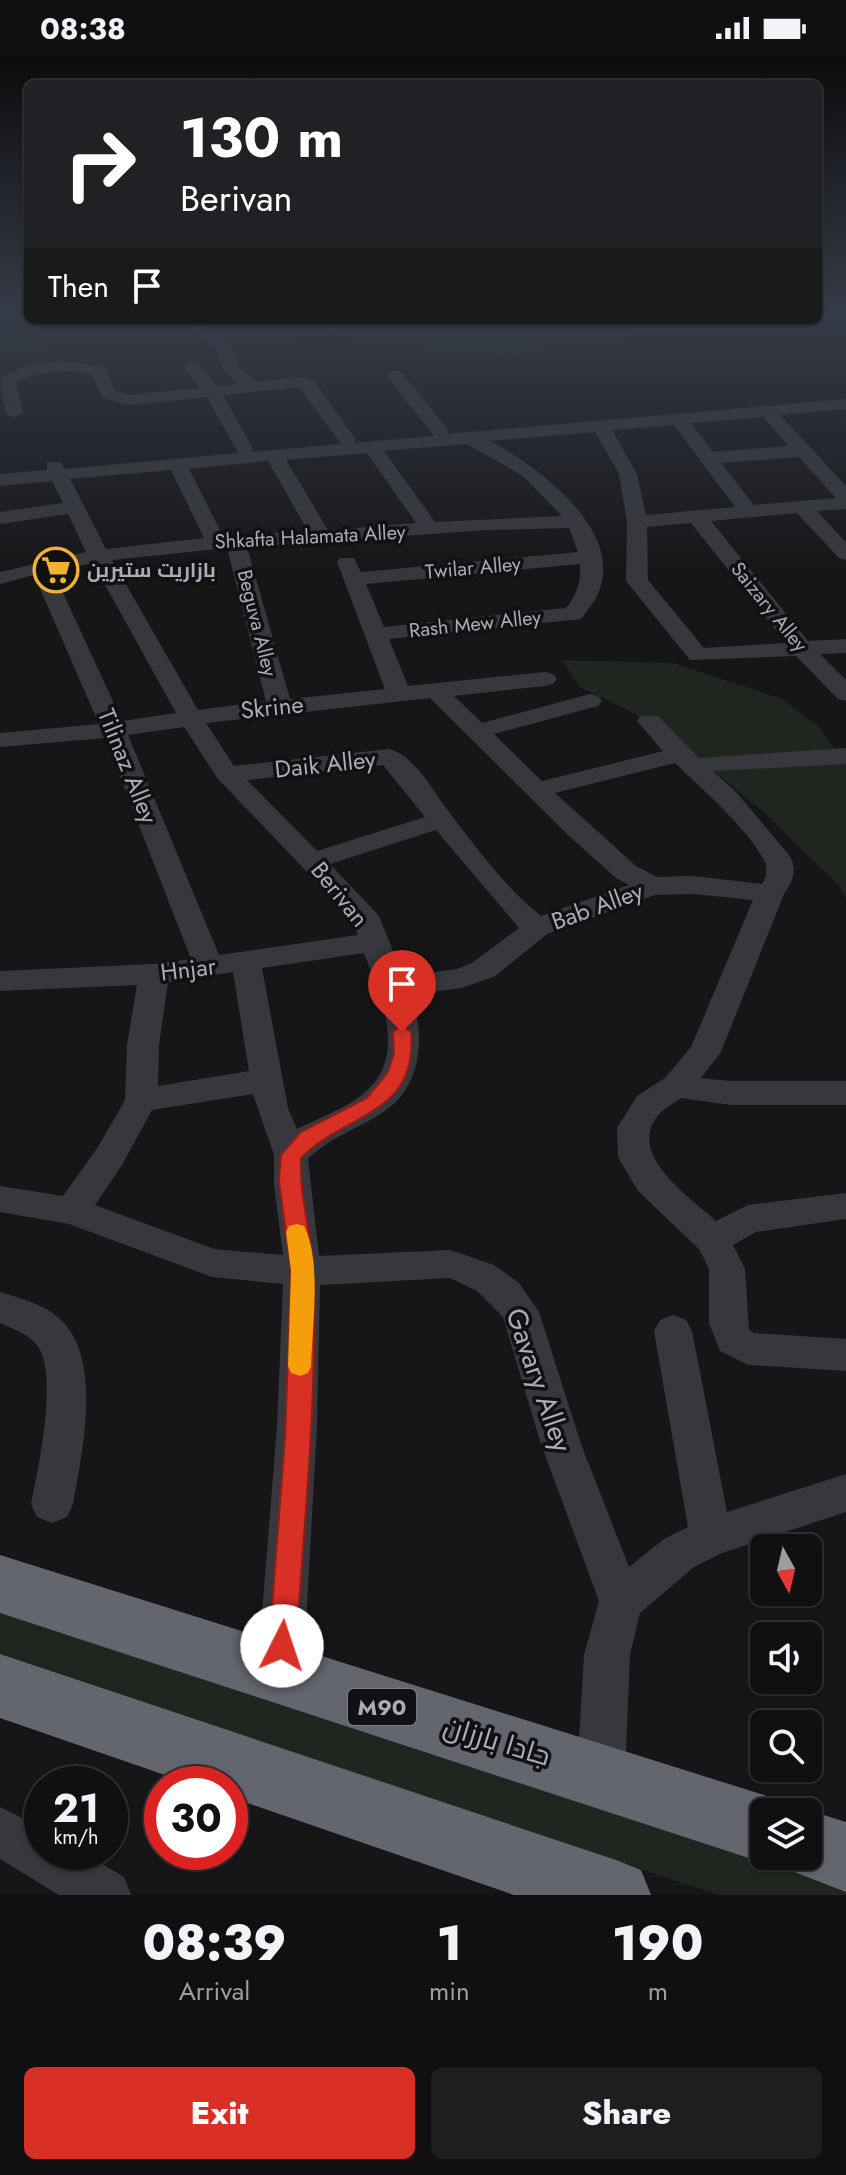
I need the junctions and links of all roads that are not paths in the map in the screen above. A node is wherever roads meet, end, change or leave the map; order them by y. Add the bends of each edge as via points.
1 (11, 398) edge
2 (116, 398) edge
3 (149, 398) edge
4 (216, 398) edge
5 (317, 398) edge
6 (413, 398) edge
7 (837, 398) edge
8 (846, 404) edge
9 (768, 412) junction
10 (14, 413) dead end
11 (679, 419) junction
12 (601, 426) junction
13 (441, 432) junction
14 (470, 438) junction
15 (347, 440) junction
16 (372, 447) junction
17 (244, 449) junction
18 (803, 451) junction
19 (274, 456) junction
20 (708, 458) junction
21 (177, 464) junction
22 (0, 470) edge
23 (56, 470) junction
24 (0, 480) edge
25 (846, 501) edge
26 (74, 507) junction
27 (802, 507) junction
28 (749, 512) junction
29 (697, 517) junction
30 (0, 518) edge
31 (575, 522) junction
32 (637, 522) junction
33 (430, 529) junction
34 (328, 536) junction
35 (225, 541) junction
36 (0, 553) edge
37 (846, 554) edge
38 (99, 556) junction
39 (591, 557) junction
40 (41, 567) junction
41 (6, 576) edge
42 (354, 579) junction
43 (376, 634) junction
44 (846, 646) edge
45 (804, 651) junction
46 (545, 679) dead end
47 (436, 691) junction
48 (399, 694) junction
49 (846, 694) edge
50 (590, 701) dead end
51 (280, 706) junction
52 (190, 717) junction
53 (649, 721) dead end
54 (114, 730) junction
55 (479, 731) junction
56 (0, 740) edge
57 (846, 756) edge
58 (686, 761) junction
59 (227, 774) junction
60 (537, 790) junction
61 (441, 820) junction
62 (313, 861) junction
63 (652, 886) junction
64 (770, 893) junction
65 (537, 928) junction
66 (375, 942) junction
67 (246, 962) junction
68 (209, 968) junction
69 (154, 974) junction
70 (0, 981) edge
71 (392, 988) junction
72 (267, 1080) junction
73 (676, 1086) junction
74 (846, 1093) edge
75 (141, 1100) junction
76 (291, 1155) junction
77 (0, 1199) edge
78 (846, 1206) edge
79 (72, 1211) junction
80 (713, 1240) junction
81 (302, 1271) junction
82 (0, 1307) edge
83 (673, 1331) dead end
84 (846, 1355) edge
85 (846, 1493) edge
86 (52, 1504) dead end
87 (711, 1537) junction
88 (0, 1584) edge
89 (621, 1601) junction
90 (280, 1676) junction
91 (0, 1686) edge
92 (601, 1773) junction
93 (750, 1824) edge
94 (0, 1831) edge
95 (822, 1849) edge
96 (846, 1857) edge
97 (106, 1895) edge
98 (616, 1895) edge

1 - 10 street
2 - 3 street
4 - 17 street
5 - 15 street
6 - 13 street
7 - 13 street
8 - 9 street
9 - 11 street
9 - 18 street
11 - 12 street
11 - 20 street
12 - 14 street
12 - 32 street via 628,474
13 - 15 street
14 - 16 street
14 - 31 street via 532,473
15 - 17 street
16 - 19 street
16 - 33 street
17 - 23 street
18 - 20 street
18 - 25 street
19 - 21 street
19 - 34 street
20 - 28 street
21 - 23 street
21 - 35 street, Beguva Alley
22 - 23 street
23 - 24 street
23 - 26 street, Berivan
25 - 27 street
26 - 30 street
26 - 38 street, Berivan
27 - 28 street
27 - 37 street
28 - 29 street
29 - 32 street
29 - 45 street, Saizary Alley
31 - 33 street, Shkafta Halamata Alley
31 - 39 street
32 - 45 street via 637,581 698,655
33 - 34 street, Shkafta Halamata Alley
34 - 35 street, Shkafta Halamata Alley
34 - 42 street
35 - 38 street, Shkafta Halamata Alley
35 - 51 street, Beguva Alley via 253,601
36 - 41 street
38 - 40 street, Shkafta Halamata Alley
38 - 52 street, Berivan
39 - 42 street, Twilar Alley
39 - 43 street, Rash Mew Alley via 589,590 573,614
40 - 41 street, Shkafta Halamata Alley
40 - 54 street, Tilinaz Alley
42 - 43 street
43 - 48 street
44 - 45 street
45 - 49 street, Saizary Alley
46 - 47 street, Skrine
47 - 48 street, Skrine
47 - 55 street
48 - 51 street, Skrine
50 - 55 street
51 - 52 street, Skrine
52 - 54 street, Skrine
52 - 59 street, Berivan
53 - 58 street
54 - 56 street, Skrine
54 - 68 street, Tilinaz Alley
55 - 60 street
57 - 58 street
58 - 60 street
58 - 64 street via 727,798 779,861 780,879
59 - 61 street, Daik Alley via 389,757
59 - 62 street, Berivan
60 - 63 street via 626,872
61 - 62 street
61 - 65 street, Daik Alley
62 - 66 street, Berivan via 365,916
63 - 64 street, Bab Alley
63 - 65 street, Bab Alley
64 - 73 street via 705,1052
65 - 71 street, Bab Alley via 483,970
66 - 67 street, Hnjar
66 - 71 street, Berivan
67 - 68 street, Hnjar
67 - 72 street
68 - 69 street, Hnjar
69 - 70 street, Hnjar
69 - 75 street
71 - 76 street, Berivan via 401,1010 404,1053 398,1075 374,1103 309,1138
72 - 75 street
72 - 76 street
73 - 74 street via 731,1093
73 - 80 street via 649,1104 634,1128 635,1157 650,1182
75 - 79 street
76 - 81 street via 289,1181
77 - 79 street, Gavary Alley
78 - 80 street via 748,1219
79 - 81 street, Gavary Alley via 212,1263
80 - 84 street via 727,1269 733,1340 748,1349
81 - 89 street, Gavary Alley via 450,1264 493,1280 509,1295 520,1312 561,1444
81 - 90 street via 297,1438
82 - 86 street via 51,1333 63,1357 65,1434
83 - 87 street
85 - 87 street
87 - 89 street via 679,1553
88 - 90 highway, جادا بارزان / M90
89 - 92 street via 607,1655
90 - 92 highway, جادا بارزان / M90
91 - 98 highway
92 - 93 highway, جادا بارزان / M90
94 - 97 street
95 - 96 highway

